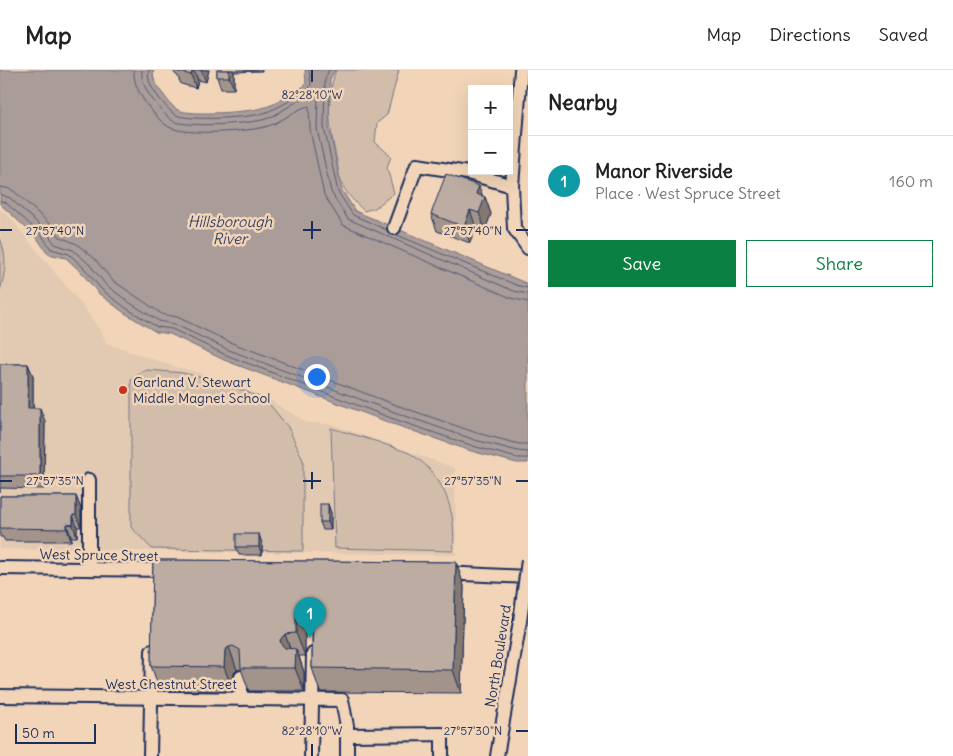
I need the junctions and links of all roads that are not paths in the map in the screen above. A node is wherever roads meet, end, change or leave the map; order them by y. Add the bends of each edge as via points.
1 (521, 70) edge
2 (512, 186) junction
3 (394, 228) dead end
4 (528, 248) edge
5 (89, 480) dead end
6 (528, 560) edge
7 (0, 568) edge
8 (89, 570) junction
9 (184, 570) edge
10 (429, 573) edge
11 (528, 577) edge
12 (152, 639) edge
13 (313, 645) edge
14 (297, 664) edge
15 (312, 664) junction
16 (241, 677) edge
17 (0, 696) edge
18 (150, 699) junction
19 (241, 699) junction
20 (311, 700) junction
21 (347, 735) junction
22 (150, 756) edge
23 (311, 756) edge
24 (347, 756) edge
25 (442, 756) edge
26 (497, 756) edge

1 - 2 street
2 - 3 street via 417,165
2 - 4 street via 514,228
5 - 8 street
6 - 26 street, North Boulevard, bridge
7 - 8 street, West Spruce Street
8 - 9 street, West Spruce Street via 154,575
10 - 11 street
12 - 18 street
13 - 15 street
14 - 15 street
15 - 20 street
16 - 19 street
17 - 18 street, West Chestnut Street
18 - 19 street, West Chestnut Street
18 - 22 street
19 - 20 street, West Chestnut Street
20 - 21 street, West Chestnut Street via 342,700
20 - 23 street
21 - 24 street
21 - 25 street via 442,734

